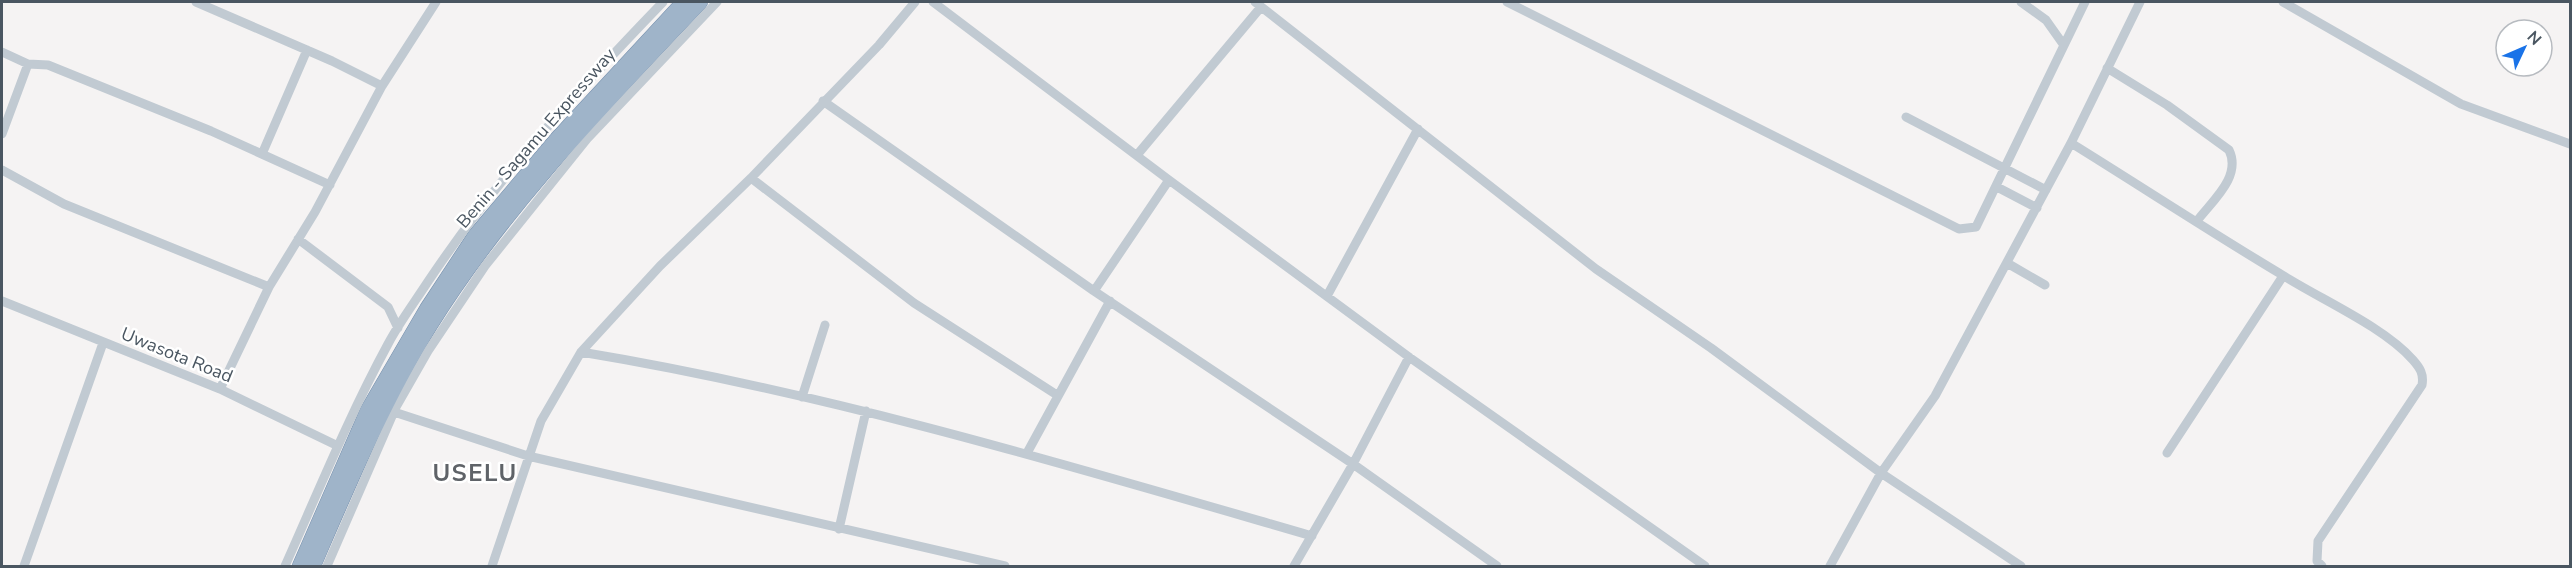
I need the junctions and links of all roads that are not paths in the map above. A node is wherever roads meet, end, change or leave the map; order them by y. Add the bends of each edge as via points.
1 (196, 2) edge
2 (436, 2) edge
3 (684, 2) edge
4 (700, 2) edge
5 (717, 2) edge
6 (915, 2) edge
7 (933, 2) edge
8 (1507, 2) edge
9 (2021, 2) edge
10 (2085, 2) edge
11 (2140, 2) edge
12 (2283, 2) edge
13 (1258, 4) edge
14 (661, 11) edge
15 (2063, 44) junction
16 (307, 50) junction
17 (2, 52) edge
18 (28, 64) junction
19 (2107, 68) junction
20 (382, 86) junction
21 (823, 101) junction
22 (1906, 117) dead end
23 (1418, 129) junction
24 (2, 134) edge
25 (2071, 143) junction
26 (2571, 144) edge
27 (261, 154) junction
28 (1137, 155) junction
29 (2005, 169) junction
30 (2, 170) edge
31 (751, 178) junction
32 (1169, 180) junction
33 (330, 185) junction
34 (1996, 187) junction
35 (2046, 190) junction
36 (2037, 208) junction
37 (2197, 222) junction
38 (298, 239) junction
39 (2007, 263) junction
40 (2283, 276) junction
41 (2045, 285) dead end
42 (268, 287) junction
43 (1094, 291) junction
44 (1327, 296) junction
45 (2, 301) edge
46 (1110, 302) junction
47 (825, 325) dead end
48 (398, 328) junction
49 (102, 343) junction
50 (581, 352) junction
51 (1409, 357) junction
52 (220, 389) junction
53 (1057, 395) junction
54 (802, 397) junction
55 (866, 411) junction
56 (394, 412) junction
57 (338, 446) junction
58 (1027, 453) junction
59 (2167, 453) dead end
60 (528, 456) junction
61 (1353, 464) junction
62 (1881, 473) junction
63 (839, 529) junction
64 (1312, 536) junction
65 (962, 556) junction
66 (1296, 566) edge
67 (24, 567) edge
68 (285, 567) edge
69 (300, 567) edge
70 (313, 567) edge
71 (327, 567) edge
72 (492, 567) edge
73 (959, 567) edge
74 (1005, 567) edge
75 (1497, 567) edge
76 (1705, 567) edge
77 (1830, 567) edge
78 (2021, 567) edge
79 (2322, 567) edge

1 - 16 street
2 - 20 street
3 - 14 highway, Benin - Sagamu Expressway
4 - 70 highway via 532,186 456,286 402,375
5 - 56 street via 587,139 485,266 428,351
6 - 21 street
7 - 28 street
8 - 34 street via 1959,229 1976,226
9 - 15 street via 2046,20
10 - 15 street
11 - 19 street
12 - 26 street via 2461,104
13 - 23 street
13 - 28 street
14 - 48 street via 573,98 500,182
14 - 69 highway, Benin - Sagamu Expressway via 475,236 427,309 368,410
15 - 29 street
16 - 20 street
16 - 27 street
17 - 18 street
18 - 24 street
18 - 27 street via 48,65
19 - 25 street
19 - 37 street via 2229,150 2233,159 2231,177
20 - 33 street
21 - 31 street
21 - 43 street
22 - 29 street
23 - 44 street
23 - 62 street via 1596,269
25 - 35 street
25 - 37 street
27 - 33 street
28 - 32 street
29 - 34 street
29 - 35 street
30 - 42 street via 64,204
31 - 50 street via 660,266
31 - 53 street via 914,303
32 - 43 street
32 - 44 street
33 - 38 street
34 - 36 street
35 - 36 street
36 - 39 street
37 - 40 street
38 - 42 street
38 - 48 street via 388,307
39 - 41 street
39 - 62 street via 1935,396
40 - 59 street
40 - 79 street via 2378,332 2413,360 2423,377 2402,417 2318,541 2318,561
42 - 52 street
43 - 46 street
44 - 51 street
45 - 49 street, Uwasota Road
46 - 53 street
46 - 61 street
47 - 54 street
48 - 57 street
49 - 52 street, Uwasota Road
49 - 67 street
50 - 54 street
50 - 60 street via 541,421
51 - 61 street
51 - 76 street
52 - 57 street, Uwasota Road
53 - 58 street
54 - 55 street
55 - 58 street
55 - 63 street
56 - 60 street
56 - 71 street
57 - 68 street
58 - 64 street
60 - 63 street
60 - 72 street
61 - 64 street
61 - 75 street
62 - 77 street
62 - 78 street
63 - 65 street
64 - 66 street
65 - 73 street
65 - 74 street

